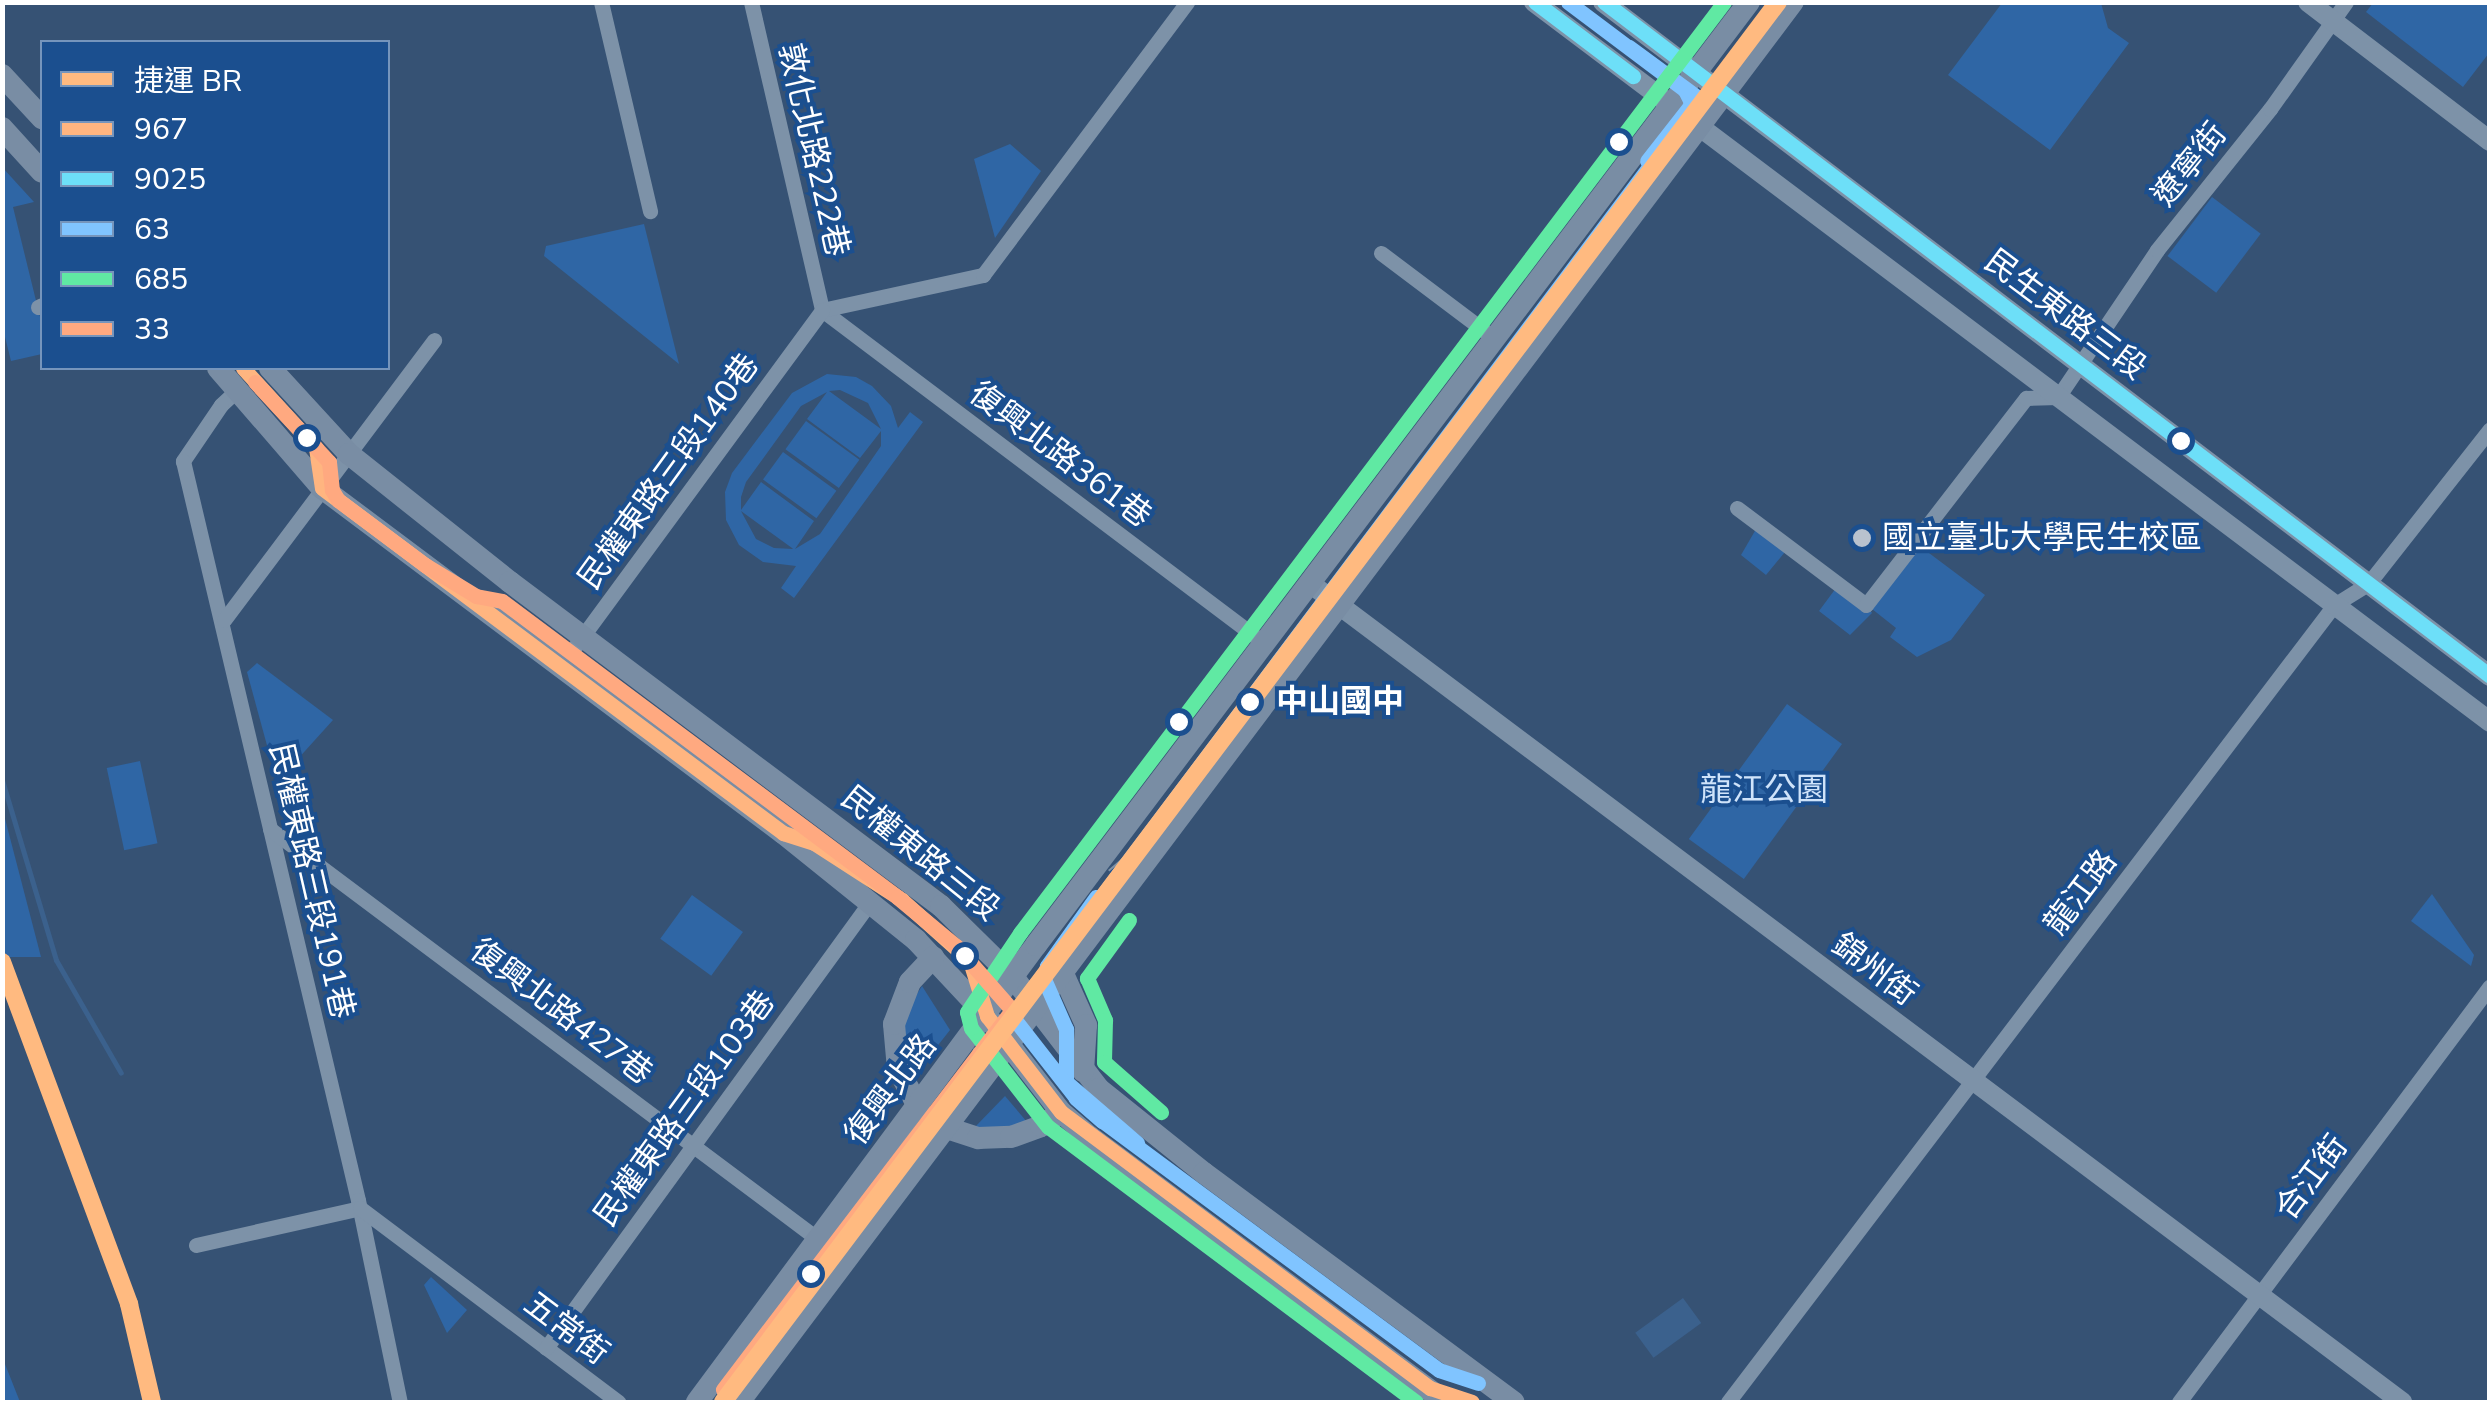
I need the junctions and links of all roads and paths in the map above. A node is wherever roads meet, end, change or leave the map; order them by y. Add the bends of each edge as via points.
1 (601, 2) edge
2 (751, 2) edge
3 (1187, 2) edge
4 (1534, 2) edge
5 (1603, 2) edge
6 (1749, 2) edge
7 (1793, 2) edge
8 (2308, 2) edge
9 (2346, 2) edge
10 (2332, 20) junction
11 (1696, 72) junction
12 (2, 76) edge
13 (1725, 93) junction
14 (1671, 105) junction
15 (40, 116) edge
16 (1698, 127) junction
17 (2, 128) edge
18 (2490, 141) edge
19 (40, 170) edge
20 (650, 211) dead end
21 (1381, 254) dead end
22 (822, 310) junction
23 (1494, 339) junction
24 (434, 340) dead end
25 (2082, 365) junction
26 (220, 370) edge
27 (272, 370) edge
28 (237, 390) junction
29 (2058, 397) junction
30 (2490, 429) edge
31 (344, 459) junction
32 (322, 488) junction
33 (1737, 508) dead end
34 (1311, 584) junction
35 (2368, 584) junction
36 (2334, 604) junction
37 (1340, 606) junction
38 (225, 629) junction
39 (583, 636) junction
40 (1266, 644) junction
41 (560, 666) junction
42 (2490, 676) edge
43 (2490, 722) edge
44 (270, 829) junction
45 (870, 902) junction
46 (933, 957) junction
47 (1064, 976) junction
48 (1012, 977) junction
49 (2490, 986) edge
50 (1038, 1008) junction
51 (986, 1016) junction
52 (1010, 1046) junction
53 (1083, 1071) junction
54 (1973, 1081) junction
55 (919, 1108) junction
56 (1061, 1112) junction
57 (946, 1128) junction
58 (693, 1145) junction
59 (360, 1208) junction
60 (819, 1240) junction
61 (196, 1245) dead end
62 (2259, 1295) junction
63 (546, 1348) junction
64 (400, 1402) edge
65 (618, 1402) edge
66 (698, 1402) edge
67 (739, 1402) edge
68 (1444, 1402) edge
69 (1514, 1402) edge
70 (1728, 1402) edge
71 (2179, 1402) edge
72 (2402, 1402) edge

1 - 20 street
2 - 22 street, 敦化北路222巷
3 - 22 street via 984,274
4 - 14 street
5 - 11 street, 民生東路三段
6 - 11 main road, 復興北路
7 - 13 main road, 復興北路
8 - 10 street
9 - 10 street, 遼寧街
10 - 18 street
10 - 25 street, 遼寧街 via 2270,110 2156,250 2096,334
11 - 13 street, 民生東路三段
11 - 14 main road, 復興北路
12 - 15 main road
13 - 16 main road, 復興北路
13 - 25 street, 民生東路三段
14 - 16 street
14 - 23 main road, 復興北路
16 - 29 street
16 - 37 main road, 復興北路
17 - 19 main road
21 - 23 street
22 - 39 street, 民權東路三段140巷
22 - 40 street, 復興北路361巷
23 - 34 main road, 復興北路
24 - 31 street
25 - 29 street, 遼寧街
25 - 35 street, 民生東路三段
26 - 28 main road
27 - 31 main road, 民權東路三段
28 - 32 main road
28 - 38 street, 民權東路三段191巷 via 183,461
29 - 33 street via 2026,398 1866,605
29 - 36 street
30 - 35 street, 龍江路
31 - 32 street
31 - 39 main road, 民權東路三段
32 - 38 street
32 - 41 main road
34 - 37 street, 錦州街
34 - 40 main road, 復興北路
35 - 36 street, 龍江路
35 - 42 street, 民生東路三段
36 - 43 street
36 - 54 street, 龍江路
37 - 47 main road, 復興北路
37 - 54 street, 錦州街
38 - 44 street, 民權東路三段191巷
39 - 41 street, 民權東路三段140巷
39 - 48 main road, 民權東路三段 via 941,906
40 - 48 main road, 復興北路
41 - 45 main road
44 - 58 street, 復興北路427巷
44 - 59 street, 民權東路三段191巷
45 - 46 main road
45 - 58 street, 民權東路三段103巷
46 - 51 main road
46 - 55 main road via 910,982 894,1024 898,1069
47 - 50 main road, 復興北路
47 - 53 main road via 1086,1025
48 - 50 main road, 民權東路三段
48 - 51 main road, 復興北路
49 - 62 street, 合江街
50 - 52 main road, 復興北路
50 - 53 main road, 民權東路三段
51 - 52 main road
51 - 55 main road, 復興北路
52 - 56 main road
52 - 57 main road, 復興北路
53 - 69 main road, 民權東路三段 via 1204,1173
54 - 62 street, 錦州街
54 - 70 street, 龍江路
55 - 60 main road, 復興北路
56 - 57 main road via 1010,1137 978,1138
56 - 68 main road
57 - 67 main road, 復興北路
58 - 60 street, 復興北路427巷
58 - 63 street, 民權東路三段103巷
59 - 61 street
59 - 63 street, 五常街
59 - 64 street, 民權東路三段191巷
60 - 66 main road, 復興北路
62 - 71 street, 合江街
62 - 72 street, 錦州街
63 - 65 street, 五常街

